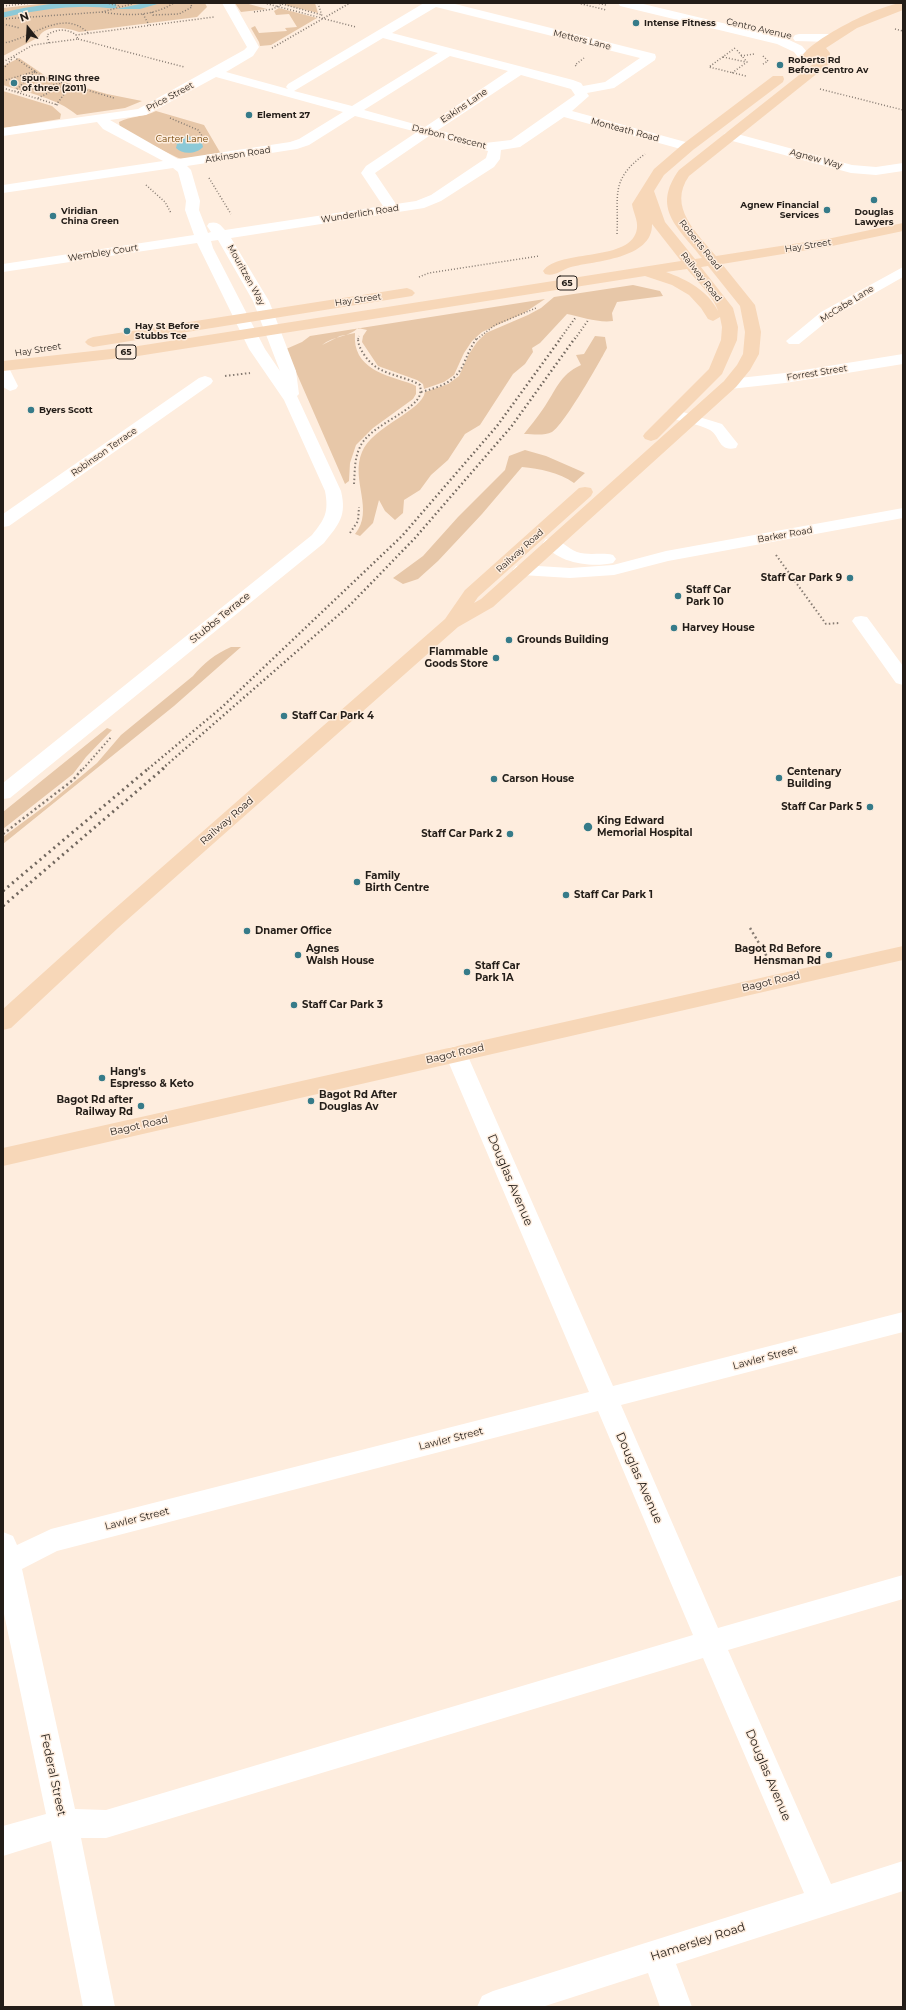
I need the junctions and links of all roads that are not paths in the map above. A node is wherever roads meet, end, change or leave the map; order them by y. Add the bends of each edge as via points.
1 (228, 3) edge
2 (433, 3) edge
3 (436, 3) edge
4 (624, 3) edge
5 (650, 3) edge
6 (678, 6) edge
7 (903, 6) edge
8 (382, 34) junction
9 (799, 38) junction
10 (832, 38) junction
11 (818, 47) junction
12 (449, 51) junction
13 (806, 58) junction
14 (519, 70) junction
15 (215, 73) junction
16 (293, 87) dead end
17 (579, 91) junction
18 (354, 111) junction
19 (562, 112) junction
20 (101, 119) junction
21 (426, 131) junction
22 (3, 132) edge
23 (730, 136) junction
24 (688, 147) junction
25 (493, 148) junction
26 (178, 164) junction
27 (903, 167) edge
28 (3, 189) edge
29 (647, 190) junction
30 (193, 201) junction
31 (392, 209) junction
32 (903, 227) edge
33 (222, 235) junction
34 (202, 238) junction
35 (832, 242) junction
36 (687, 259) junction
37 (712, 261) junction
38 (3, 268) edge
39 (903, 270) edge
40 (643, 271) junction
41 (741, 277) junction
42 (421, 284) road end
43 (266, 314) junction
44 (242, 318) junction
45 (272, 329) junction
46 (249, 333) junction
47 (729, 340) junction
48 (794, 341) dead end
49 (3, 356) edge
50 (903, 358) edge
51 (3, 366) edge
52 (3, 371) edge
53 (205, 381) road end
54 (730, 384) junction
55 (10, 386) dead end
56 (292, 400) junction
57 (681, 421) junction
58 (730, 444) dead end
59 (903, 513) edge
60 (3, 522) edge
61 (552, 543) junction
62 (666, 556) junction
63 (522, 570) junction
64 (861, 621) road end
65 (452, 623) junction
66 (903, 679) edge
67 (3, 793) edge
68 (903, 952) edge
69 (3, 1022) edge
70 (456, 1054) junction
71 (4, 1156) edge
72 (903, 1322) edge
73 (604, 1400) junction
74 (4, 1557) edge
75 (903, 1587) edge
76 (710, 1643) junction
77 (63, 1823) junction
78 (3, 1841) edge
79 (903, 1876) edge
80 (823, 1902) junction
81 (657, 1955) junction
82 (99, 2007) edge
83 (493, 2007) edge
84 (676, 2007) edge

1 - 15 street, Price Street via 253,47 249,53
2 - 8 street
3 - 17 street, Metters Lane via 650,57 609,85
4 - 13 street, Centro Avenue via 781,41 798,49
5 - 6 street, Centro Avenue
6 - 9 street, Centro Avenue
7 - 10 main road via 865,18
8 - 12 street
8 - 16 street
9 - 10 street, Centro Avenue
9 - 11 street, Centro Avenue
10 - 11 main road
11 - 13 main road
11 - 23 main road, Roberts Road via 824,53 824,61
12 - 14 street
12 - 18 street, Atkinson Road
13 - 24 main road
14 - 17 street via 568,83 576,86
14 - 21 street, Eakins Lane
15 - 18 street, Darbon Crescent
15 - 20 street, Price Street via 141,112
17 - 19 street, Darbon Crescent via 582,96
18 - 21 street, Darbon Crescent
18 - 26 street, Atkinson Road via 304,142 292,146
19 - 24 street, Monteath Road
19 - 25 street, Darbon Crescent via 514,144
20 - 22 street, Price Street
20 - 26 street via 108,126
21 - 25 street, Darbon Crescent
21 - 31 street, Eakins Lane via 368,173
23 - 27 street, Agnew Way via 857,170 876,171
23 - 37 main road, Roberts Road via 684,173 672,194 673,206 679,219
24 - 29 main road via 659,172
25 - 31 street, Wunderlich Road via 495,152 489,164 436,198 419,205
26 - 28 street, Atkinson Road
26 - 30 street, Mouritzen Way via 184,170
29 - 36 main road, Railway Road via 658,223
29 - 36 main road, Hay Street / 65 via 639,204 645,226 644,233 634,245 621,252 568,263 543,272 659,255
30 - 33 street, Mouritzen Way
30 - 34 street, Mouritzen Way via 192,210
31 - 33 street, Wunderlich Road
32 - 35 main road, Hay Street / 65
33 - 34 street, Wunderlich Road
33 - 43 street, Mouritzen Way
34 - 38 street, Wembley Court
34 - 44 street, Mouritzen Way
35 - 37 main road, Hay Street / 65
35 - 41 main road via 813,252 779,259
36 - 37 main road, Hay Street / 65
36 - 40 main road, Hay Street / 65
36 - 47 main road, Railway Road via 725,308 730,327
37 - 41 main road, Roberts Road
39 - 48 street, McCabe Lane via 826,316
40 - 45 main road, Hay Street / 65
40 - 47 main road via 672,280 694,293 709,307 716,324
41 - 54 main road, Roberts Road via 753,332 751,354
42 - 43 main road, Hay Street / 65
43 - 44 main road, Hay Street / 65
43 - 45 street, Stubbs Terrace
44 - 46 street, Stubbs Terrace
44 - 49 main road, Hay Street / 65
45 - 46 main road, Hay Street / 65
45 - 56 street, Stubbs Terrace via 288,370
46 - 51 main road, Hay Street / 65 via 138,351
46 - 56 street, Stubbs Terrace via 272,373
47 - 57 main road, Railway Road via 716,372
50 - 54 street, Forrest Street
52 - 55 street
53 - 60 street, Robinson Terrace
54 - 57 main road, Roberts Road
56 - 67 street, Stubbs Terrace via 333,491 336,505 332,521 318,539
57 - 58 street via 716,427
57 - 61 main road, Railway Road
57 - 65 main road, Railway Road via 655,432 471,594
59 - 62 street, Barker Road
61 - 62 street, Barker Road via 565,554 583,560
61 - 63 main road, Railway Road
62 - 63 street, Barker Road via 630,567 597,573
63 - 65 main road, Railway Road via 486,603
64 - 66 street
65 - 69 main road, Railway Road
68 - 70 main road, Bagot Road
70 - 71 main road, Bagot Road
70 - 73 street, Douglas Avenue
72 - 73 street, Lawler Street
73 - 74 street, Lawler Street via 51,1541
73 - 76 street, Douglas Avenue
74 - 77 street, Federal Street
75 - 76 street
76 - 77 street via 106,1824
76 - 80 street, Douglas Avenue
77 - 78 street
77 - 82 street, Federal Street
79 - 80 street, Hamersley Road
80 - 81 street, Hamersley Road
81 - 83 street, Hamersley Road
81 - 84 street

